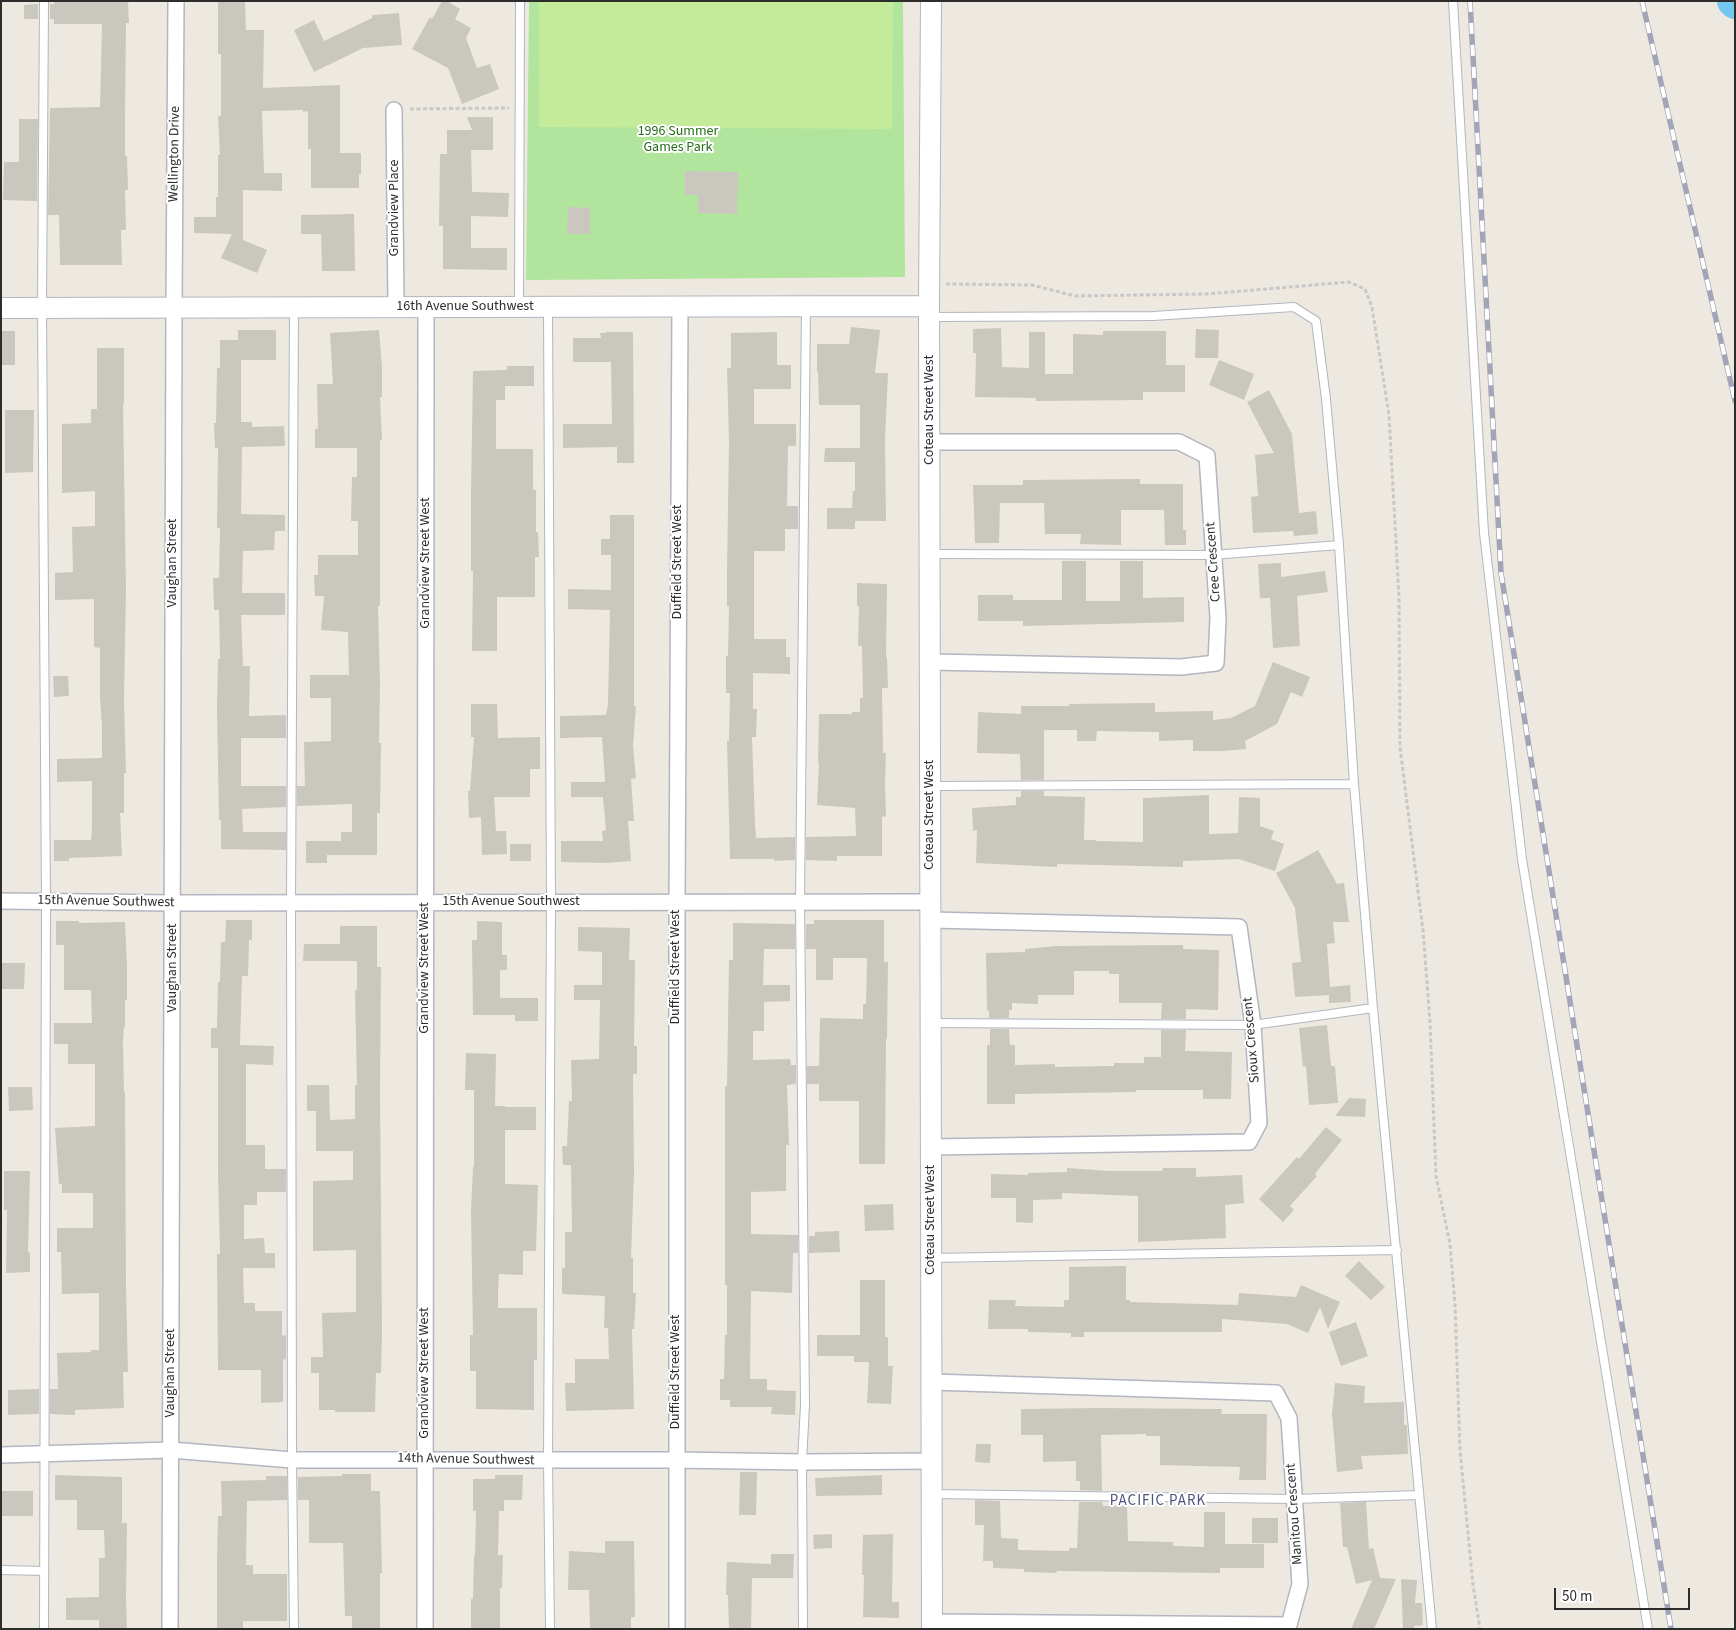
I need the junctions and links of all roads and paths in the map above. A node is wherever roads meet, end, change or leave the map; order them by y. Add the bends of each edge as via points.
1 (44, 1) edge
2 (176, 1) edge
3 (520, 1) edge
4 (931, 1) edge
5 (1453, 1) edge
6 (519, 108) junction
7 (394, 110) joint
8 (519, 306) junction
9 (548, 306) junction
10 (680, 306) junction
11 (806, 306) junction
12 (294, 307) junction
13 (396, 307) junction
14 (426, 307) junction
15 (1, 308) edge
16 (42, 308) junction
17 (174, 308) junction
18 (929, 311) junction
19 (930, 442) junction
20 (1339, 545) junction
21 (930, 554) junction
22 (1213, 555) junction
23 (930, 662) junction
24 (1354, 784) junction
25 (931, 786) junction
26 (1, 901) edge
27 (46, 902) junction
28 (551, 902) junction
29 (676, 902) junction
30 (800, 902) junction
31 (173, 903) junction
32 (291, 903) junction
33 (425, 903) junction
34 (931, 911) junction
35 (1373, 1008) junction
36 (931, 1024) junction
37 (1253, 1025) junction
38 (931, 1147) junction
39 (1397, 1250) junction
40 (931, 1258) junction
41 (932, 1382) junction
42 (171, 1450) junction
43 (1, 1455) edge
44 (44, 1455) junction
45 (425, 1459) junction
46 (292, 1460) junction
47 (676, 1460) junction
48 (548, 1461) junction
49 (932, 1461) junction
50 (802, 1462) junction
51 (932, 1494) junction
52 (1419, 1495) junction
53 (1294, 1499) junction
54 (1, 1570) edge
55 (44, 1571) junction
56 (932, 1625) edge
57 (44, 1629) edge
58 (170, 1629) edge
59 (294, 1629) edge
60 (425, 1629) edge
61 (550, 1629) edge
62 (677, 1629) edge
63 (803, 1629) edge
64 (1432, 1629) edge
65 (1648, 1629) edge

1 - 16 lane
2 - 17 street, Wellington Drive
3 - 6 lane
4 - 18 street, Coteau Street West
5 - 65 lane via 1484,533 1522,859
6 - 7 path
6 - 8 lane
7 - 13 street, Grandview Place
8 - 9 street, 16th Avenue Southwest
8 - 14 street, 16th Avenue Southwest
9 - 10 street, 16th Avenue Southwest
9 - 28 lane
10 - 11 street, 16th Avenue Southwest
10 - 29 street, Duffield Street West
11 - 18 street, 16th Avenue Southwest
11 - 30 lane
12 - 13 street, 16th Avenue Southwest
12 - 17 street, 16th Avenue Southwest
12 - 32 lane
13 - 14 street, 16th Avenue Southwest
14 - 33 street, Grandview Street West
15 - 16 street, 16th Avenue Southwest
16 - 17 street, 16th Avenue Southwest
16 - 27 lane
17 - 31 street, Vaughan Street
18 - 19 street, Coteau Street West
18 - 20 lane via 1152,316 1294,307 1316,321
19 - 21 street, Coteau Street West
19 - 22 street, Cree Crescent via 1179,442 1207,456
20 - 22 lane
20 - 24 lane
21 - 22 lane
21 - 23 street, Coteau Street West
22 - 23 street, Cree Crescent via 1218,618 1216,663 1181,667
23 - 25 street, Coteau Street West
24 - 25 lane
24 - 35 lane
25 - 34 street, Coteau Street West
26 - 27 street, 15th Avenue Southwest
27 - 31 street, 15th Avenue Southwest
27 - 44 lane
28 - 29 street, 15th Avenue Southwest
28 - 33 street, 15th Avenue Southwest
28 - 48 lane
29 - 30 street, 15th Avenue Southwest
29 - 47 street, Duffield Street West
30 - 34 street, 15th Avenue Southwest
30 - 50 lane via 805,1396
31 - 32 street, 15th Avenue Southwest
31 - 42 street, Vaughan Street
32 - 33 street, 15th Avenue Southwest
32 - 46 lane
33 - 45 street, Grandview Street West
34 - 36 street, Coteau Street West
34 - 37 street, Sioux Crescent via 1238,927
35 - 37 lane
35 - 39 lane
36 - 37 lane
36 - 38 street, Coteau Street West
37 - 38 street, Sioux Crescent via 1259,1123 1248,1142
38 - 40 street, Coteau Street West
39 - 40 lane
39 - 52 lane
40 - 41 street, Coteau Street West
41 - 49 street, Coteau Street West
41 - 53 street, Manitou Crescent via 1276,1393 1288,1418
42 - 44 street, 14th Avenue Southwest
42 - 46 street, 14th Avenue Southwest
42 - 58 street, Vaughan Street
43 - 44 street, 14th Avenue Southwest
44 - 55 lane
45 - 46 street, 14th Avenue Southwest
45 - 48 street, 14th Avenue Southwest
45 - 60 street, Grandview Street West
46 - 59 lane
47 - 48 street, 14th Avenue Southwest
47 - 50 street, 14th Avenue Southwest
47 - 62 street, Duffield Street West
48 - 61 lane
49 - 50 street, 14th Avenue Southwest
49 - 51 street, Coteau Street West
50 - 63 lane
51 - 53 lane
51 - 56 street, Coteau Street West
52 - 53 lane
52 - 64 lane
53 - 56 street, Manitou Crescent via 1300,1584 1290,1625
54 - 55 lane
55 - 57 lane

